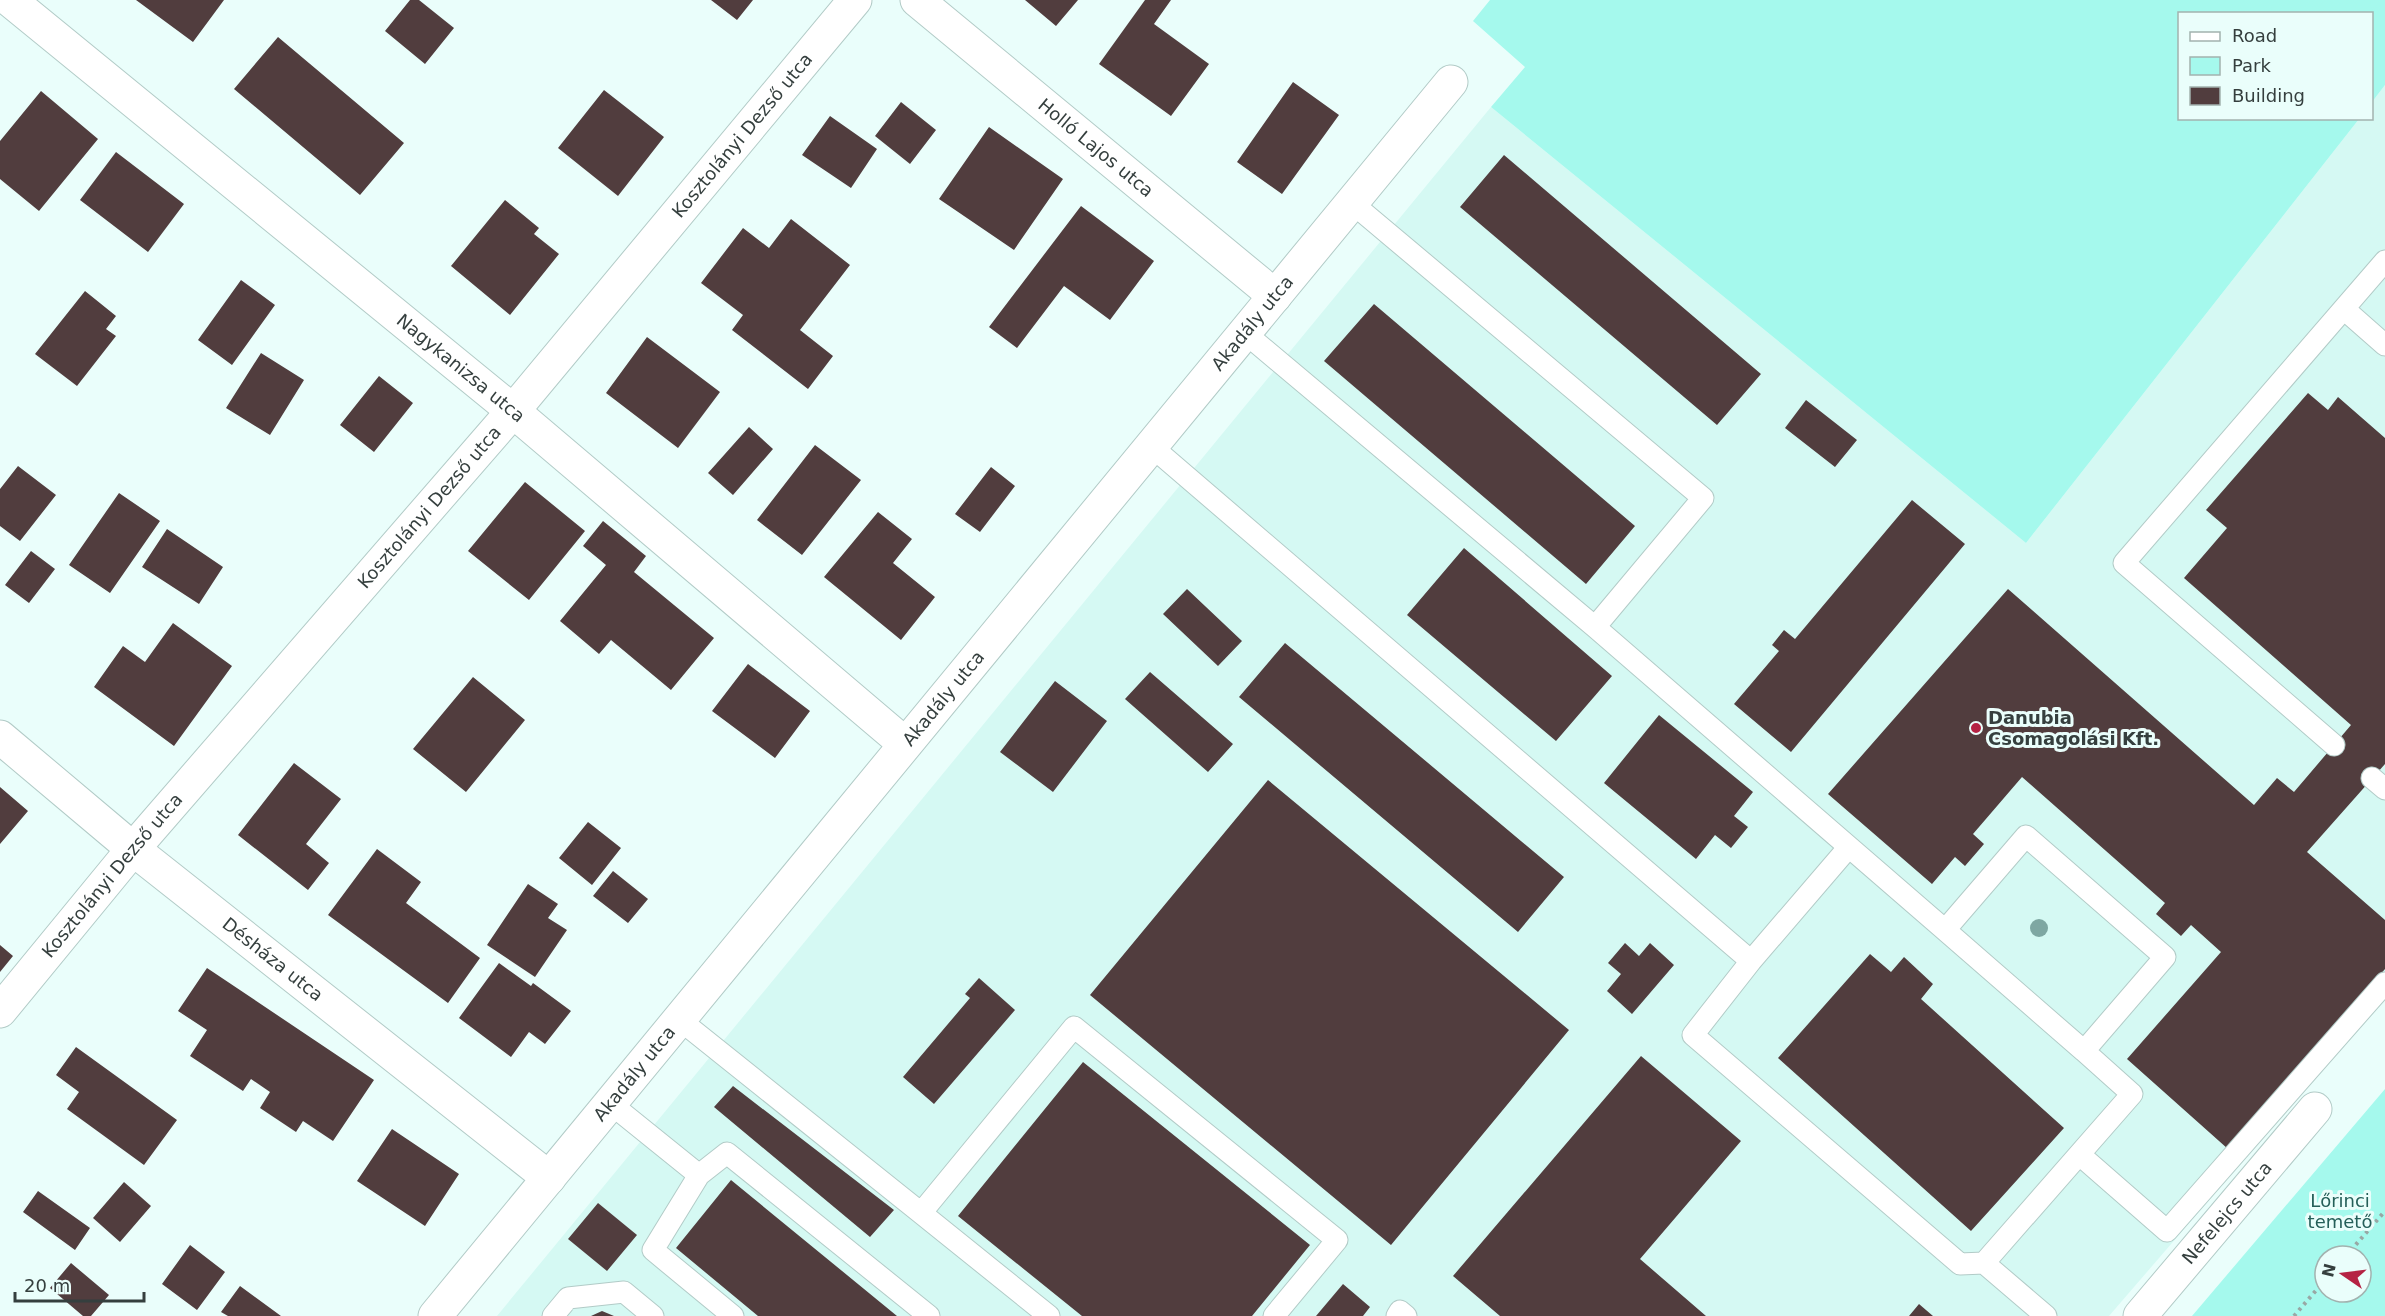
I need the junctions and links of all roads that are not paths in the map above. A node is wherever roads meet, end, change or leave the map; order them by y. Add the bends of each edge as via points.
1 (10, 0) edge
2 (855, 0) edge
3 (917, 0) edge
4 (1451, 82) dead end
5 (1352, 203) junction
6 (2385, 261) edge
7 (1275, 296) junction
8 (2344, 309) junction
9 (1245, 333) junction
10 (2385, 345) edge
11 (513, 411) junction
12 (1151, 446) junction
13 (1594, 627) junction
14 (0, 737) edge
15 (905, 744) junction
16 (2334, 745) dead end
17 (1848, 848) junction
18 (133, 849) junction
19 (1945, 930) junction
20 (1751, 962) junction
21 (2385, 983) edge
22 (0, 1011) edge
23 (680, 1020) junction
24 (2084, 1051) junction
25 (611, 1104) junction
26 (2315, 1109) dead end
27 (2080, 1155) junction
28 (699, 1175) junction
29 (549, 1178) junction
30 (921, 1213) junction
31 (1984, 1263) junction
32 (435, 1316) edge
33 (553, 1316) edge
34 (653, 1316) edge
35 (733, 1316) edge
36 (929, 1316) edge
37 (1049, 1316) edge
38 (1274, 1316) edge
39 (1397, 1316) edge
40 (1406, 1316) edge
41 (2046, 1316) edge
42 (2140, 1316) edge

1 - 11 street, Nagykanizsa utca
2 - 11 street, Kosztolányi Dezső utca
3 - 7 street, Holló Lajos utca
4 - 5 street, Akadály utca
5 - 7 street, Akadály utca
5 - 13 lane via 1703,498
6 - 8 lane
7 - 9 street, Akadály utca
8 - 10 lane
8 - 16 lane via 2124,563
9 - 12 street, Akadály utca
9 - 13 lane
11 - 15 street, Nagykanizsa utca
11 - 18 street, Kosztolányi Dezső utca
12 - 15 street, Akadály utca
12 - 20 lane
13 - 17 lane
14 - 18 street, Désháza utca
15 - 23 street, Akadály utca
17 - 19 lane
17 - 20 lane
18 - 22 street, Kosztolányi Dezső utca
18 - 29 street, Désháza utca
19 - 24 lane
19 - 24 lane via 2026,836 2165,957
20 - 31 lane via 1693,1035 1960,1264
21 - 27 lane via 2167,1231
23 - 25 street, Akadály utca
23 - 30 lane
24 - 27 lane via 2132,1094
25 - 28 lane
25 - 29 street, Akadály utca
26 - 42 street, Nefelejcs utca
27 - 31 lane
28 - 35 lane via 654,1250
28 - 36 lane via 727,1153
29 - 32 street, Akadály utca
30 - 37 lane
30 - 38 lane via 1074,1028 1337,1240
31 - 41 lane
33 - 34 lane via 568,1298 624,1292
39 - 40 lane via 1401,1311

